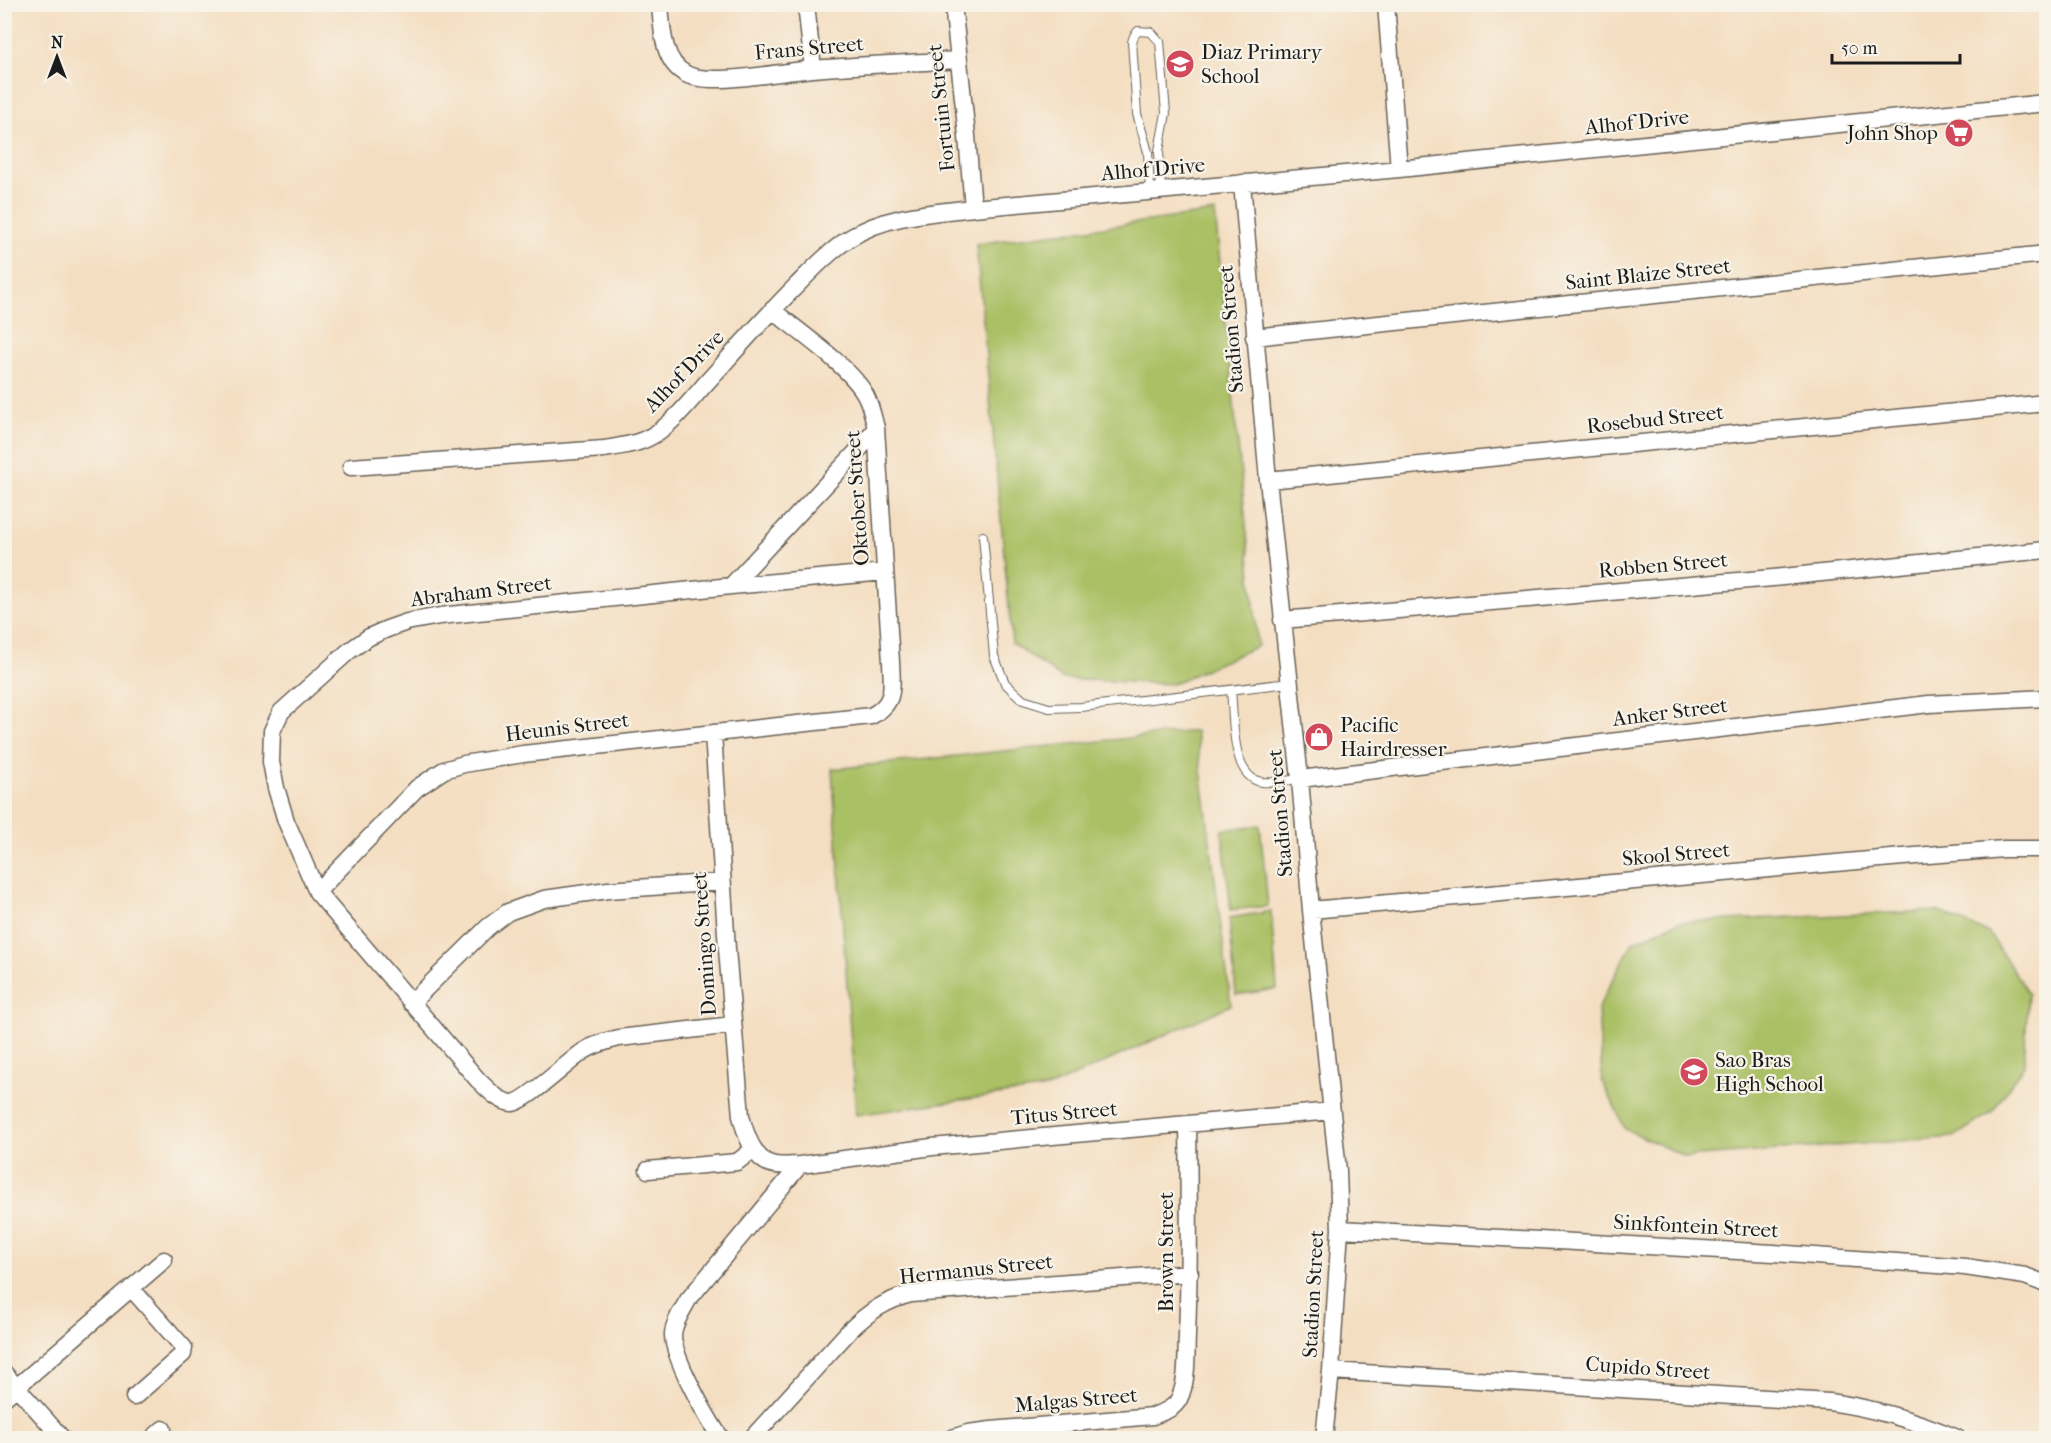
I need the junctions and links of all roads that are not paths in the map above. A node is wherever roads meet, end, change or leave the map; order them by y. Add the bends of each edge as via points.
1 (660, 4) edge
2 (806, 4) edge
3 (953, 4) edge
4 (1386, 4) edge
5 (959, 60) junction
6 (813, 69) junction
7 (2046, 103) edge
8 (1399, 169) junction
9 (1242, 183) junction
10 (1156, 191) junction
11 (973, 208) junction
12 (2046, 254) edge
13 (772, 310) junction
14 (1254, 337) junction
15 (2046, 403) edge
16 (876, 428) junction
17 (351, 467) dead end
18 (1268, 480) junction
19 (983, 536) dead end
20 (2046, 550) edge
21 (885, 572) junction
22 (731, 586) junction
23 (1282, 620) junction
24 (1289, 683) junction
25 (1232, 690) junction
26 (2046, 698) edge
27 (871, 716) joint
28 (713, 733) junction
29 (1300, 779) junction
30 (2046, 849) edge
31 (722, 882) junction
32 (317, 892) junction
33 (1311, 910) junction
34 (411, 1004) junction
35 (733, 1025) junction
36 (1332, 1111) junction
37 (1188, 1124) junction
38 (754, 1149) junction
39 (800, 1165) junction
40 (648, 1170) dead end
41 (1340, 1229) junction
42 (164, 1260) dead end
43 (1190, 1273) junction
44 (2046, 1284) edge
45 (131, 1288) junction
46 (1331, 1371) junction
47 (4, 1373) edge
48 (1184, 1381) joint
49 (11, 1392) edge
50 (134, 1397) dead end
51 (62, 1438) edge
52 (721, 1438) edge
53 (752, 1438) edge
54 (952, 1438) edge
55 (1324, 1438) edge
56 (1958, 1438) edge

1 - 6 street, Frans Street via 670,60 686,75 719,79
2 - 6 street
3 - 5 street, Fortuin Street
4 - 8 street
5 - 6 street, Frans Street
5 - 11 street, Fortuin Street
7 - 8 street, Alhof Drive
8 - 9 street, Alhof Drive
9 - 10 street, Alhof Drive
9 - 14 street, Stadion Street
10 - 10 lane via 1137,114 1132,42 1138,31 1151,32 1160,42 1166,113
10 - 11 street, Alhof Drive
11 - 13 street, Alhof Drive via 883,222 868,228 826,256
12 - 14 street, Saint Blaize Street
13 - 16 street, Oktober Street via 846,370 866,395
13 - 17 street, Alhof Drive via 668,424 633,444
14 - 18 street, Stadion Street
15 - 18 street, Rosebud Street
16 - 21 street, Oktober Street
16 - 22 street
18 - 23 street, Stadion Street
19 - 25 lane via 994,656 1005,683 1023,700 1049,708 1081,707
20 - 23 street, Robben Street
21 - 22 street, Abraham Street
21 - 27 street, Oktober Street via 892,689 886,705
22 - 32 street, Abraham Street via 440,616 387,629 349,651 281,712 272,731 271,762 276,788
23 - 24 street, Stadion Street
24 - 25 lane
24 - 29 street, Stadion Street
25 - 29 lane via 1237,754 1243,768 1261,782
26 - 29 street, Anker Street via 1929,704
27 - 28 street, Heunis Street
28 - 31 street, Domingo Street
28 - 32 street, Heunis Street via 512,756 444,770 417,788
29 - 33 street, Stadion Street
30 - 33 street, Skool Street via 1892,858
31 - 34 street via 608,890 544,899 508,912
31 - 35 street, Domingo Street
32 - 34 street, Abraham Street
33 - 36 street, Stadion Street
34 - 35 street, Abraham Street via 484,1086 498,1098 514,1103 526,1098 564,1065 603,1042
35 - 38 street, Domingo Street via 741,1116
36 - 37 street, Titus Street
36 - 41 street, Stadion Street
37 - 39 street, Titus Street via 932,1147
37 - 43 street, Brown Street
38 - 39 street, Titus Street via 769,1164
38 - 40 street via 737,1162
39 - 52 street via 688,1300 677,1320 675,1349
41 - 44 street, Sinkfontein Street via 1965,1267 2025,1276
41 - 46 street, Stadion Street
42 - 45 street
43 - 48 street, Brown Street
43 - 53 street, Hermanus Street via 897,1297 883,1303 850,1330
45 - 49 street
45 - 50 street via 184,1348
46 - 55 street, Stadion Street
46 - 56 street, Cupido Street via 1829,1402 1892,1414
47 - 49 street
48 - 54 street, Malgas Street via 1174,1407 1153,1416 992,1430
49 - 51 street

